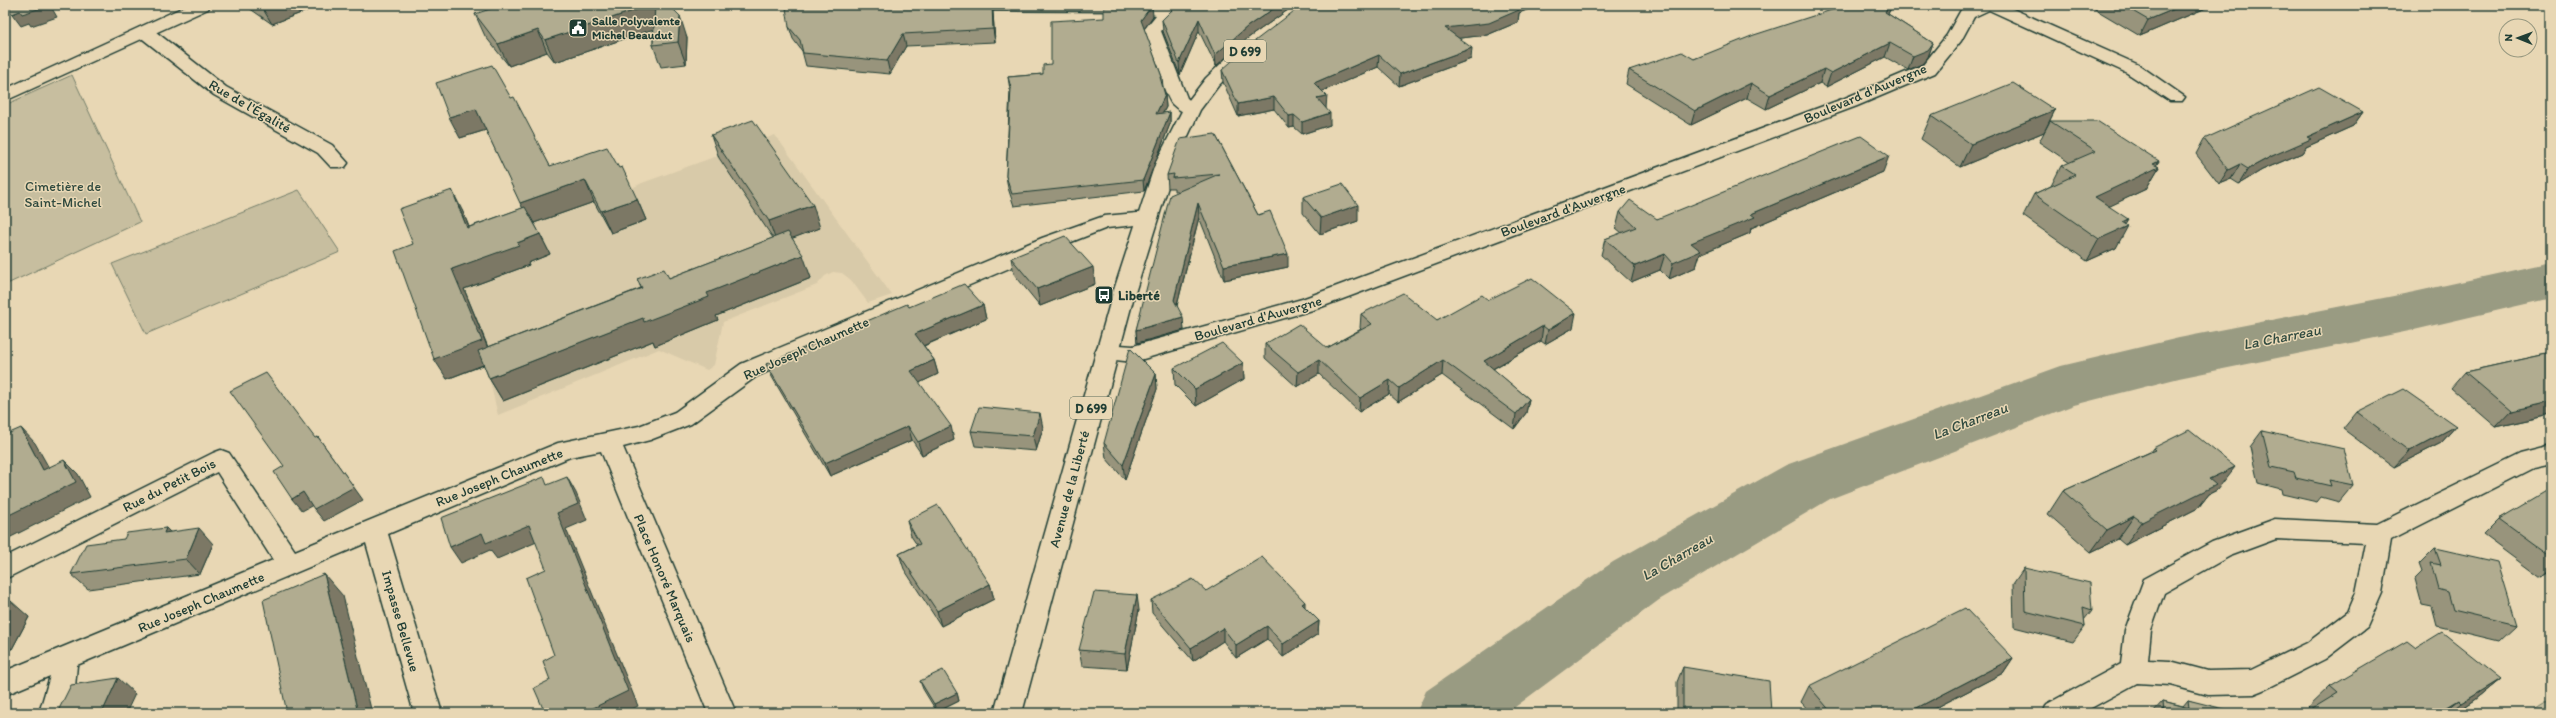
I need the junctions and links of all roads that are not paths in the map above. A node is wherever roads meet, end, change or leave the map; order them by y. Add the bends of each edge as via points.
1 (202, 5) edge
2 (928, 5) edge
3 (1193, 5) edge
4 (1987, 5) edge
5 (1990, 5) edge
6 (1168, 12) junction
7 (145, 32) junction
8 (1254, 42) edge
9 (5, 96) edge
10 (2176, 97) dead end
11 (1191, 110) junction
12 (338, 163) dead end
13 (1148, 218) junction
14 (1106, 352) junction
15 (609, 442) junction
16 (2551, 455) edge
17 (374, 529) junction
18 (2380, 534) junction
19 (290, 565) junction
20 (5, 569) edge
21 (64, 659) junction
22 (2134, 671) junction
23 (5, 683) edge
24 (53, 713) edge
25 (428, 713) edge
26 (722, 713) edge
27 (1008, 713) edge
28 (2057, 713) edge

1 - 7 street
2 - 6 street via 1132,6
3 - 6 street
4 - 14 street, Boulevard d'Auvergne via 1967,14 1955,37 1929,69 1851,102 1309,304 1133,354
5 - 10 street via 2133,69
6 - 11 street via 1158,20 1152,31 1179,101
7 - 9 street
7 - 12 street, Rue de l'Égalité via 220,91 325,149
8 - 11 street, D 699 via 1212,82
11 - 13 street, Avenue de la Liberté / D 699 via 1165,164
13 - 14 street, Avenue de la Liberté / D 699
13 - 15 street, Rue Joseph Chaumette via 1104,222 1049,243 749,370 683,418 642,434
14 - 27 street, Avenue de la Liberté / D 699
15 - 17 street, Rue Joseph Chaumette via 566,449
15 - 26 street, Place Honoré Marquais
16 - 18 street via 2528,460
17 - 19 street, Rue Joseph Chaumette
17 - 25 street, Impasse Bellevue
18 - 22 street via 2275,529 2221,549 2153,586 2138,630
18 - 22 street via 2369,593 2358,619 2316,651 2254,682 2208,684 2170,674
19 - 20 street, Rue du Petit Bois via 221,459
19 - 21 street, Rue Joseph Chaumette
21 - 23 street, Rue Joseph Chaumette
21 - 24 street via 65,673
22 - 28 street

